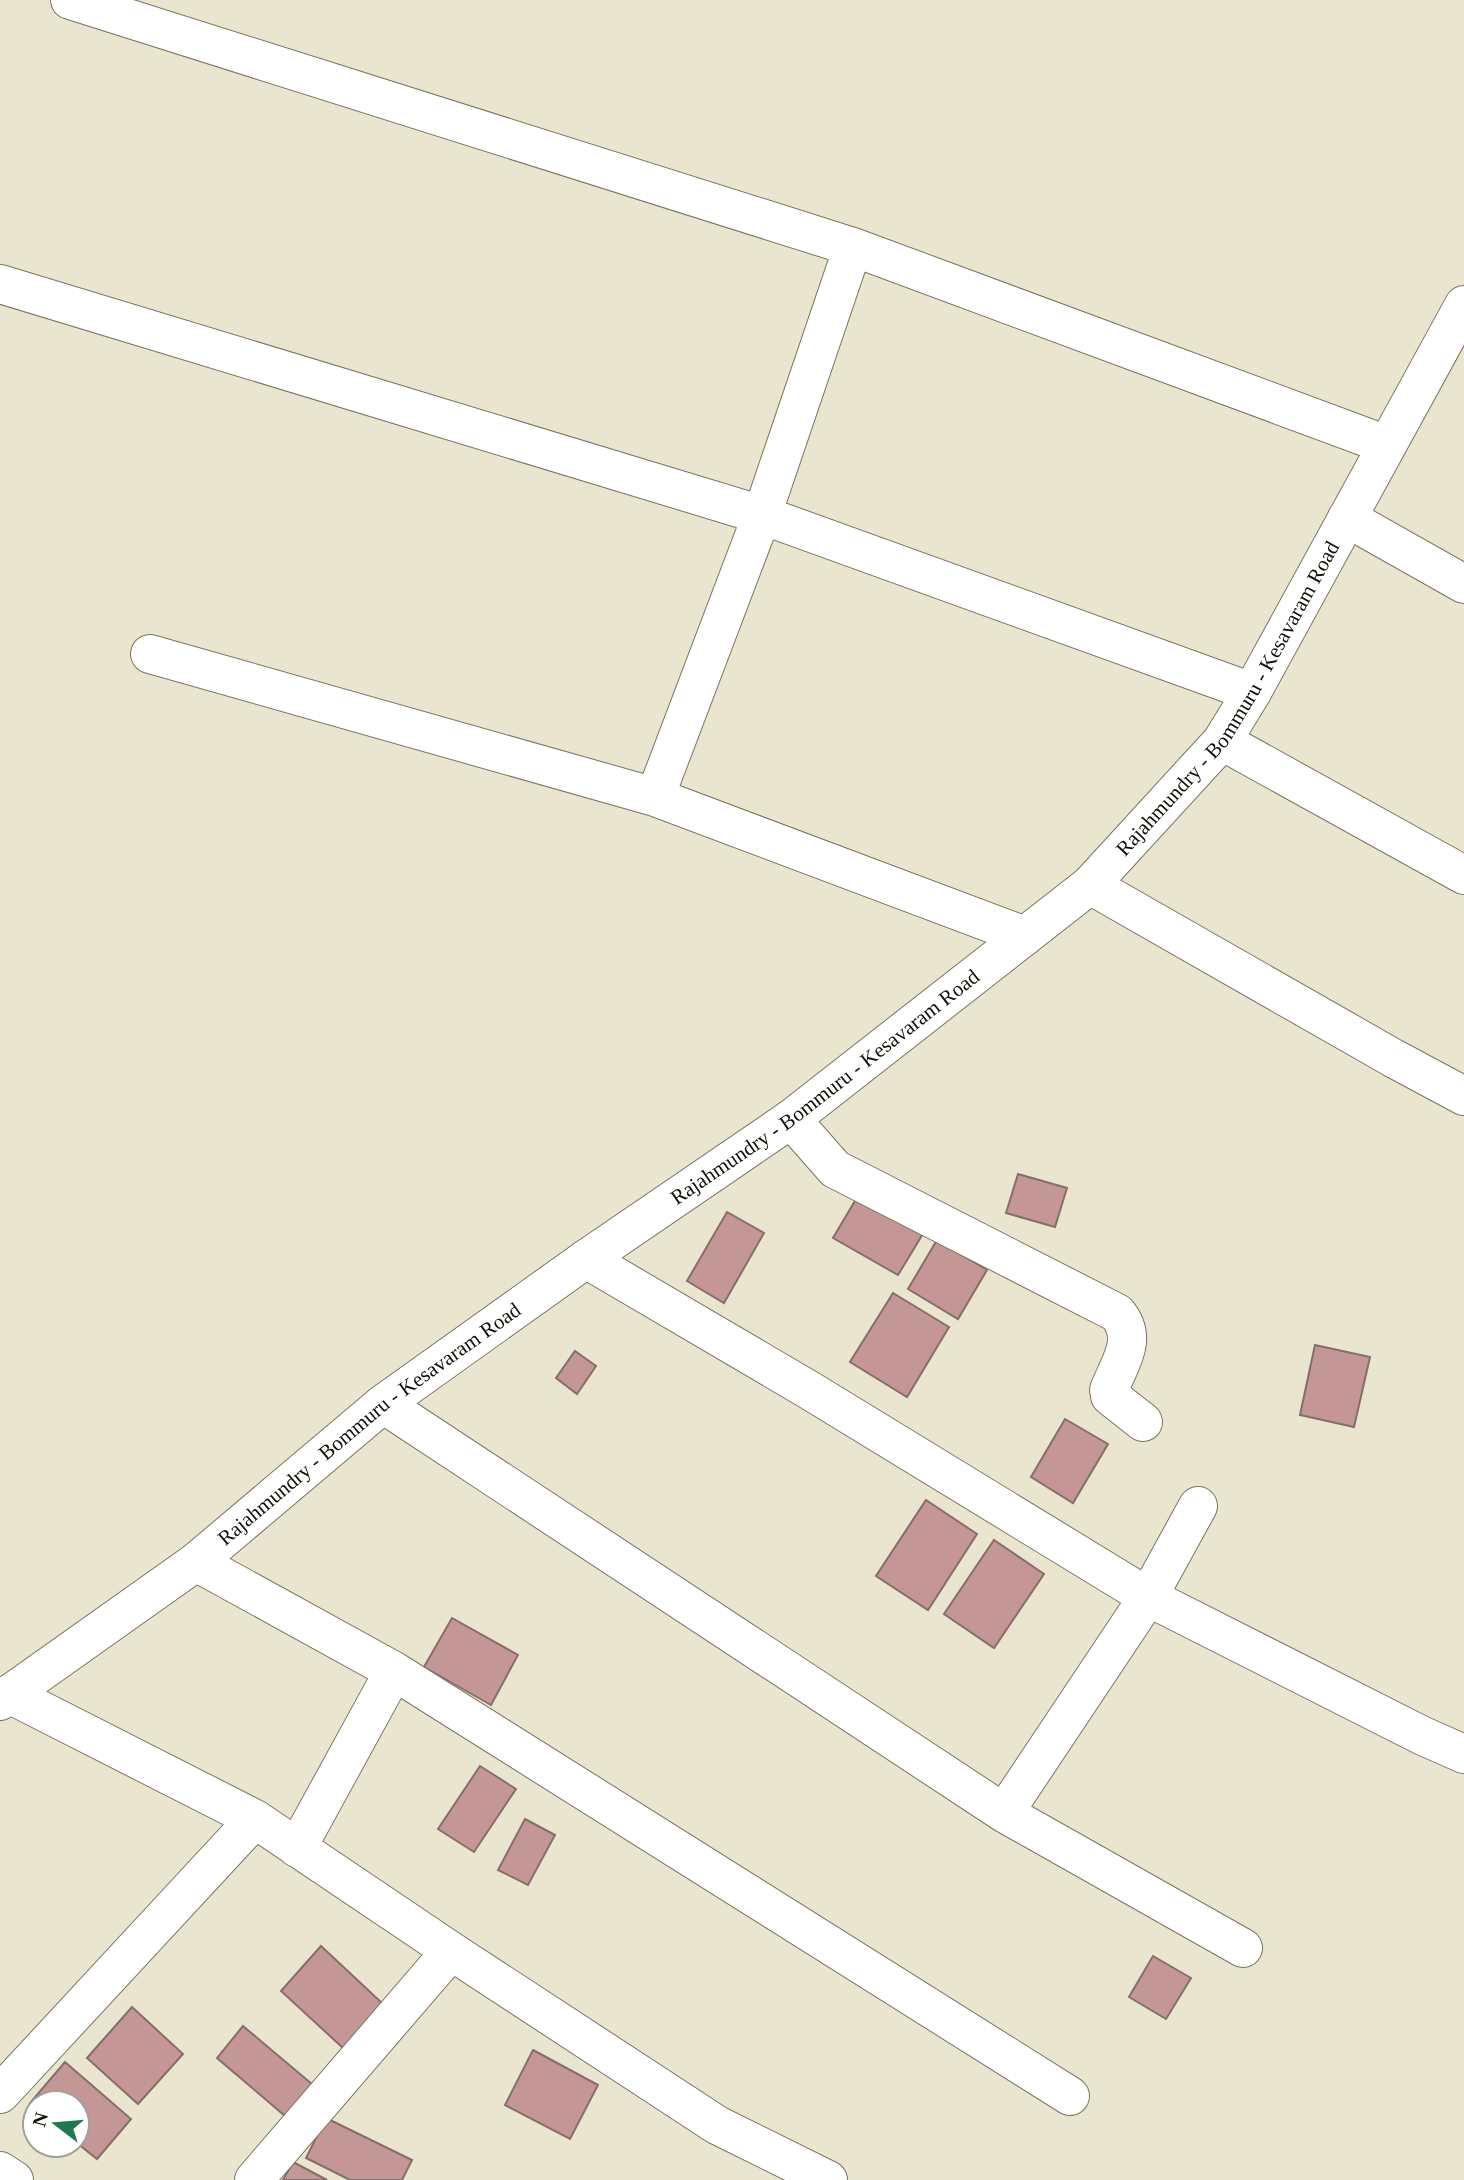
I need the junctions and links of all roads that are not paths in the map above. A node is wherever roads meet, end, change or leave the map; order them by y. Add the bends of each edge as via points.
1 (71, 0) edge
2 (853, 247) junction
3 (0, 284) edge
4 (1463, 311) edge
5 (1387, 445) junction
6 (762, 515) junction
7 (1347, 518) junction
8 (1464, 584) edge
9 (150, 654) dead end
10 (1252, 692) junction
11 (1222, 741) junction
12 (655, 797) junction
13 (1464, 875) edge
14 (1090, 886) junction
15 (1025, 936) junction
16 (1464, 1096) edge
17 (791, 1119) junction
18 (586, 1259) junction
19 (383, 1404) junction
20 (1143, 1422) dead end
21 (1198, 1506) dead end
22 (195, 1562) junction
23 (1148, 1597) junction
24 (394, 1671) junction
25 (4, 1698) edge
26 (1464, 1754) edge
27 (1004, 1813) junction
28 (255, 1819) junction
29 (297, 1848) junction
30 (1243, 1948) dead end
31 (451, 1951) junction
32 (0, 2094) edge
33 (1070, 2096) dead end
34 (0, 2171) edge
35 (14, 2180) edge
36 (254, 2180) edge
37 (828, 2180) edge

1 - 2 street
2 - 5 street
2 - 6 street
3 - 6 street
4 - 5 street, Rajahmundry - Bommuru - Kesavaram Road
5 - 7 street, Rajahmundry - Bommuru - Kesavaram Road
6 - 10 street
6 - 12 street
7 - 8 street
7 - 10 street, Rajahmundry - Bommuru - Kesavaram Road
9 - 12 street
10 - 11 street, Rajahmundry - Bommuru - Kesavaram Road
11 - 13 street
11 - 14 street, Rajahmundry - Bommuru - Kesavaram Road
12 - 15 street
14 - 15 street, Rajahmundry - Bommuru - Kesavaram Road
14 - 16 street
15 - 17 street, Rajahmundry - Bommuru - Kesavaram Road
17 - 18 street, Rajahmundry - Bommuru - Kesavaram Road
17 - 20 street via 835,1169 1117,1313 1126,1324 1129,1340 1110,1396
18 - 19 street, Rajahmundry - Bommuru - Kesavaram Road
18 - 23 street
19 - 22 street, Rajahmundry - Bommuru - Kesavaram Road
19 - 27 street
21 - 23 street
22 - 24 street
22 - 25 street, Rajahmundry - Bommuru - Kesavaram Road
23 - 26 street
23 - 27 street
24 - 29 street
24 - 33 street
25 - 28 street
27 - 30 street
28 - 29 street
28 - 32 street
29 - 31 street
31 - 36 street
31 - 37 street via 717,2125
34 - 35 street

